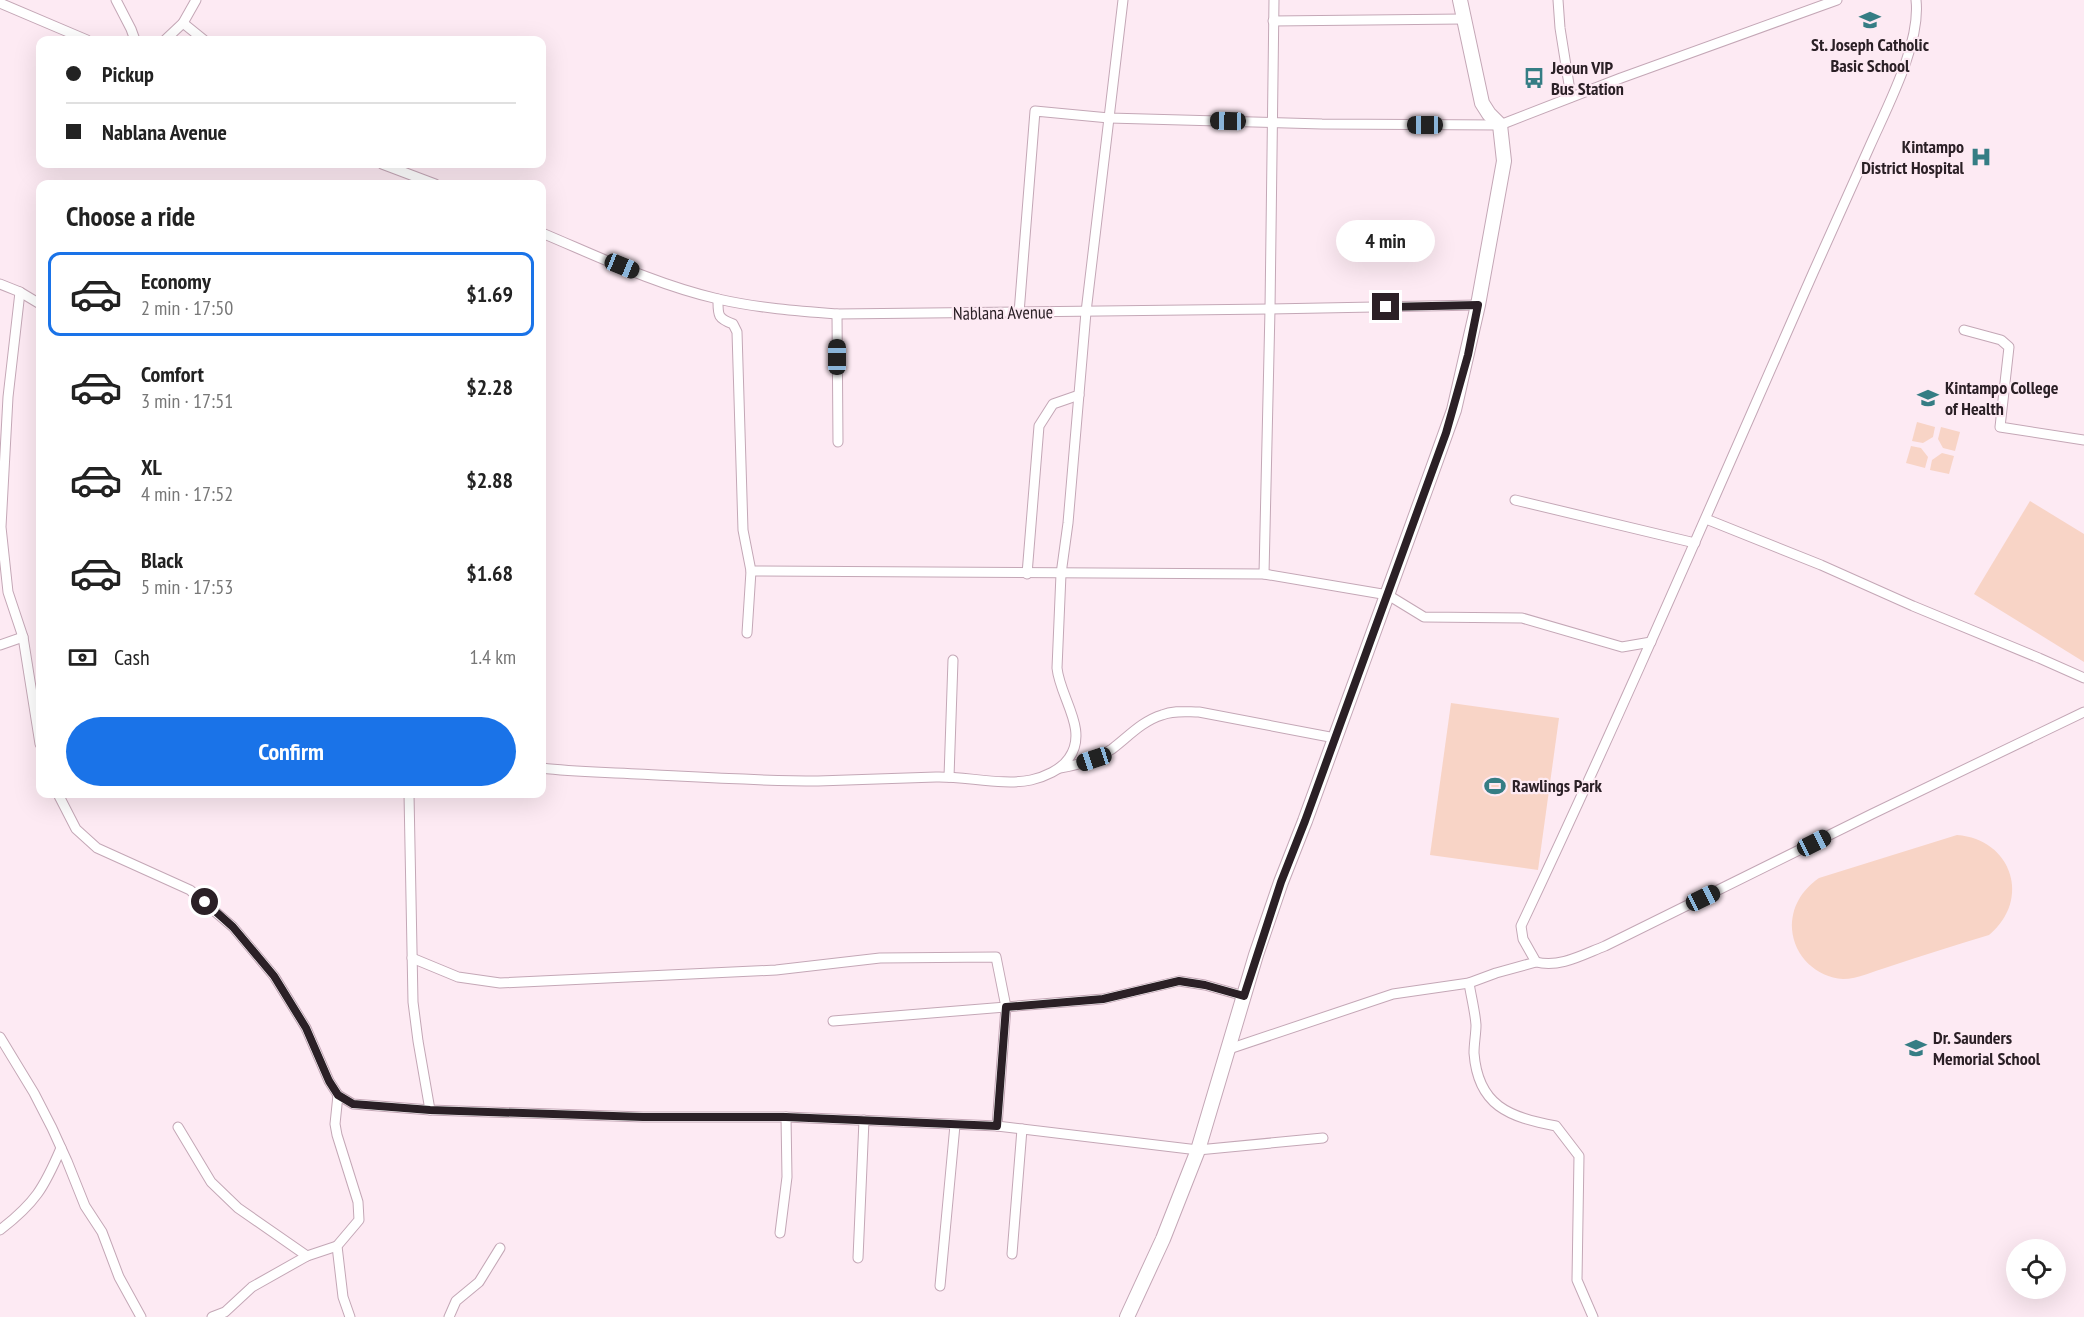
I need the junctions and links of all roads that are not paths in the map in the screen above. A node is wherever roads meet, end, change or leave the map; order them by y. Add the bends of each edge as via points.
1 (116, 0) edge
2 (196, 0) edge
3 (1123, 0) edge
4 (1274, 0) edge
5 (1460, 0) edge
6 (1558, 0) edge
7 (1837, 0) edge
8 (1916, 0) edge
9 (0, 3) edge
10 (1463, 19) junction
11 (1273, 21) junction
12 (183, 23) junction
13 (78, 36) edge
14 (134, 36) edge
15 (169, 36) edge
16 (199, 36) edge
17 (1571, 97) junction
18 (1109, 118) junction
19 (1273, 122) junction
20 (1500, 125) junction
21 (393, 168) edge
22 (424, 180) edge
23 (546, 235) edge
24 (0, 284) edge
25 (20, 292) junction
26 (718, 299) junction
27 (36, 302) edge
28 (1478, 305) junction
29 (1270, 309) junction
30 (1086, 312) junction
31 (1020, 313) junction
32 (837, 314) junction
33 (1964, 330) dead end
34 (1078, 395) junction
35 (2084, 440) edge
36 (838, 442) dead end
37 (1515, 500) dead end
38 (1706, 519) junction
39 (1695, 543) junction
40 (751, 571) junction
41 (1027, 574) junction
42 (1061, 574) junction
43 (1264, 574) junction
44 (1388, 595) junction
45 (747, 633) dead end
46 (23, 637) junction
47 (1651, 642) junction
48 (0, 645) edge
49 (953, 660) dead end
50 (2084, 678) edge
51 (2084, 712) edge
52 (36, 719) edge
53 (1335, 738) junction
54 (546, 768) edge
55 (1060, 768) junction
56 (949, 777) junction
57 (60, 798) edge
58 (409, 798) edge
59 (412, 958) junction
60 (1536, 962) junction
61 (1469, 983) junction
62 (1244, 996) junction
63 (1006, 1007) junction
64 (833, 1021) dead end
65 (0, 1037) edge
66 (1229, 1049) junction
67 (338, 1095) junction
68 (430, 1110) junction
69 (786, 1117) junction
70 (864, 1120) junction
71 (955, 1125) junction
72 (178, 1126) dead end
73 (997, 1126) junction
74 (1022, 1129) junction
75 (1323, 1138) dead end
76 (61, 1148) junction
77 (1198, 1149) junction
78 (0, 1230) edge
79 (780, 1233) dead end
80 (337, 1245) junction
81 (500, 1248) dead end
82 (1012, 1254) dead end
83 (307, 1256) junction
84 (858, 1258) dead end
85 (940, 1286) dead end
86 (141, 1317) edge
87 (212, 1317) edge
88 (350, 1317) edge
89 (449, 1317) edge
90 (1126, 1317) edge
91 (1593, 1317) edge

1 - 14 street
2 - 12 street
3 - 18 street
4 - 11 street
5 - 10 main road
6 - 17 street
7 - 17 street
8 - 38 street via 1916,29 1892,101
9 - 13 street
10 - 11 street
10 - 20 main road via 1482,103
11 - 19 street
12 - 15 street
12 - 16 street
17 - 20 street
18 - 19 street
18 - 30 street
18 - 31 street via 1035,111
19 - 20 street
19 - 29 street
20 - 28 main road via 1504,161
21 - 22 street
23 - 26 street, Nablana Avenue via 662,283
24 - 25 street
25 - 27 street
25 - 46 street via 8,398 1,527 8,592
26 - 32 street, Nablana Avenue via 766,309
26 - 40 street via 718,315 733,324 737,332 742,530
28 - 29 street, Nablana Avenue
28 - 44 main road via 1454,410
29 - 30 street, Nablana Avenue
29 - 43 street
30 - 31 street, Nablana Avenue
30 - 34 street
31 - 32 street, Nablana Avenue
32 - 36 street
33 - 35 street via 2001,340 2009,347 2000,427
34 - 41 street via 1053,404 1038,426
34 - 42 street
37 - 39 street
38 - 39 street
38 - 50 street
39 - 47 street
40 - 41 street
40 - 45 street
41 - 42 street
42 - 43 street
42 - 55 street via 1058,679 1077,736 1076,747
43 - 44 street
44 - 47 street via 1424,617 1522,618 1623,647
44 - 53 main road
46 - 48 street
46 - 52 street
47 - 60 street via 1521,926 1523,939
49 - 56 street
51 - 60 street via 1605,946 1560,964
53 - 55 street via 1180,711 1148,721 1094,759
53 - 62 main road via 1281,882
54 - 56 street via 750,780
55 - 56 street via 1030,781
57 - 67 street via 76,829 98,848 190,890 233,927 274,976 306,1028
58 - 59 street
59 - 63 street via 458,977 500,983 776,970 880,958 996,957
59 - 68 street via 413,1002
60 - 61 street
61 - 66 street via 1393,994
61 - 91 street via 1481,1088 1502,1110 1524,1120 1556,1126 1579,1156 1577,1280
62 - 63 street via 1179,981 1103,999
62 - 66 main road
63 - 64 street
63 - 73 street
65 - 76 street
66 - 77 main road
67 - 68 street via 353,1104
67 - 80 street via 335,1124 358,1202 359,1221
68 - 69 street
69 - 70 street
69 - 79 street via 788,1177
70 - 71 street
70 - 84 street
71 - 73 street
71 - 85 street
72 - 83 street via 211,1182 238,1208
73 - 74 street
74 - 77 street
74 - 82 street
75 - 77 street
76 - 78 street via 35,1200
76 - 86 street via 85,1206 102,1232 119,1277
77 - 90 main road via 1163,1239
80 - 83 street
80 - 88 street via 343,1297
81 - 89 street via 479,1282 456,1301
83 - 87 street via 252,1287 225,1312

